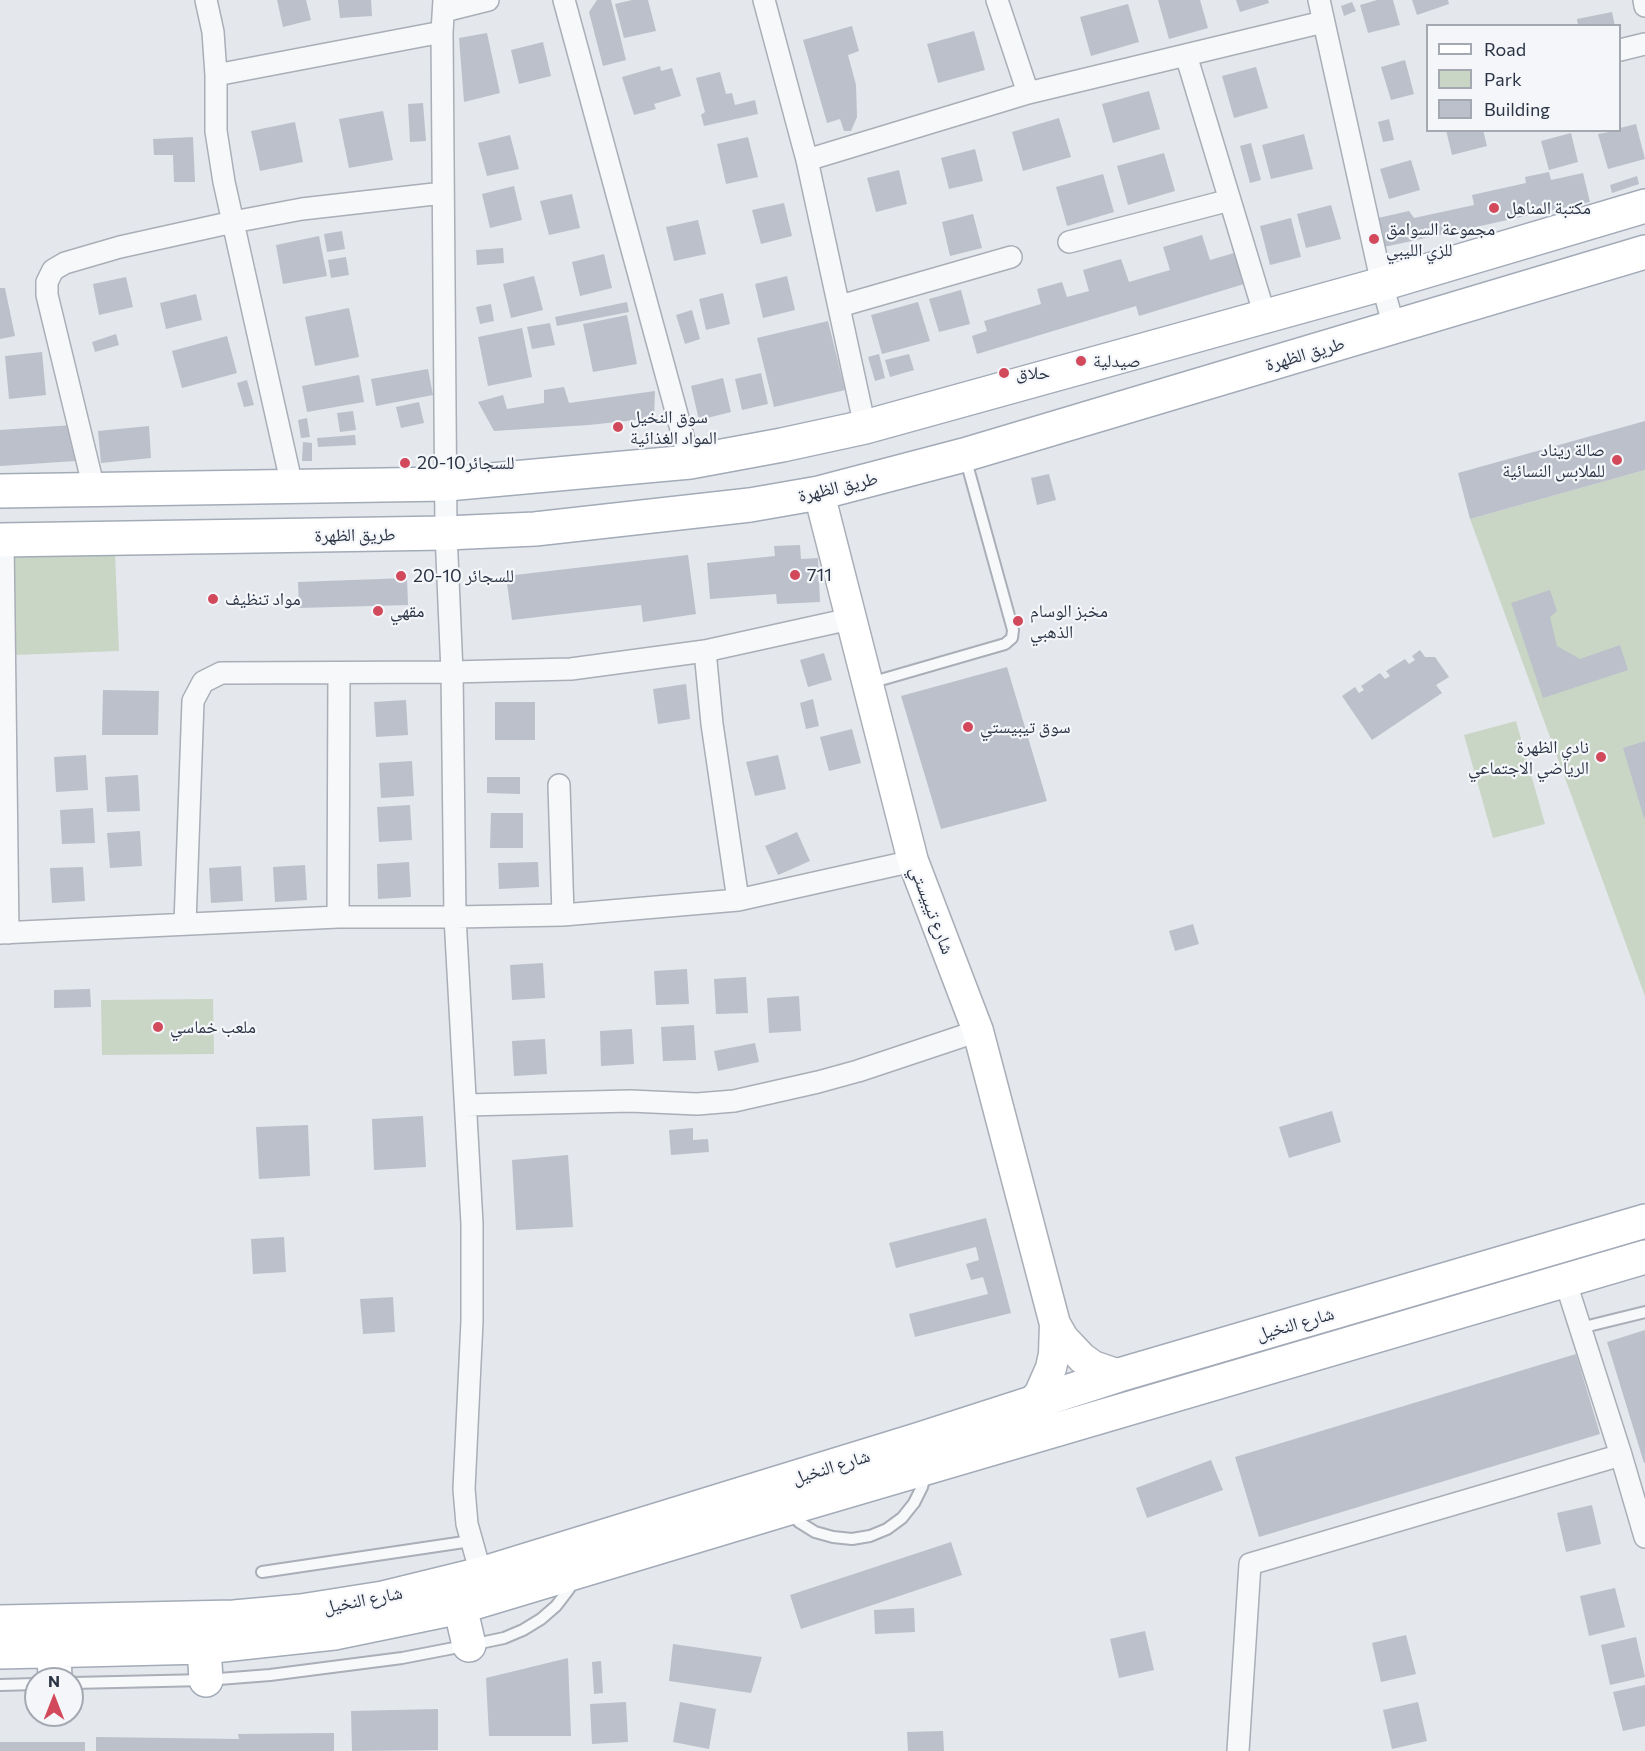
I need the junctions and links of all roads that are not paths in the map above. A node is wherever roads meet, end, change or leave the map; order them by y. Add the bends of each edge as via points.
1 (206, 0) edge
2 (488, 0) edge
3 (564, 0) edge
4 (764, 0) edge
5 (997, 0) edge
6 (1319, 0) edge
7 (1644, 0) edge
8 (444, 5) edge
9 (1645, 6) edge
10 (1323, 22) junction
11 (442, 32) junction
12 (1645, 44) edge
13 (1621, 50) edge
14 (1186, 56) junction
15 (216, 75) junction
16 (1028, 93) junction
17 (807, 160) junction
18 (443, 193) junction
19 (1230, 200) junction
20 (1645, 206) edge
21 (233, 222) junction
22 (1069, 242) dead end
23 (1645, 252) edge
24 (1011, 257) dead end
25 (1382, 284) junction
26 (840, 306) junction
27 (1265, 316) junction
28 (1394, 327) junction
29 (865, 427) junction
30 (964, 455) junction
31 (690, 462) junction
32 (447, 484) junction
33 (292, 486) junction
34 (94, 489) junction
35 (0, 491) edge
36 (819, 493) junction
37 (446, 533) junction
38 (1, 540) edge
39 (850, 619) junction
40 (705, 651) junction
41 (452, 672) junction
42 (339, 673) junction
43 (2, 676) edge
44 (866, 684) junction
45 (559, 785) dead end
46 (913, 861) junction
47 (738, 900) junction
48 (563, 915) junction
49 (338, 917) junction
50 (455, 917) junction
51 (185, 924) junction
52 (4, 933) edge
53 (978, 1030) junction
54 (466, 1105) junction
55 (1645, 1221) edge
56 (1645, 1257) edge
57 (1565, 1280) junction
58 (1645, 1312) edge
59 (1055, 1324) junction
60 (1580, 1328) junction
61 (1119, 1375) junction
62 (1031, 1404) junction
63 (922, 1455) junction
64 (1621, 1455) junction
65 (786, 1509) junction
66 (1645, 1537) edge
67 (471, 1541) junction
68 (262, 1572) dead end
69 (575, 1574) junction
70 (465, 1587) junction
71 (0, 1622) edge
72 (469, 1645) junction
73 (204, 1647) junction
74 (0, 1652) edge
75 (55, 1665) edge
76 (206, 1680) junction
77 (84, 1683) edge
78 (24, 1684) edge
79 (0, 1685) edge
80 (1238, 1751) edge

1 - 15 street
2 - 8 street
3 - 31 street
4 - 17 street
5 - 16 street
6 - 10 street
7 - 9 street
8 - 11 street
10 - 14 street
10 - 25 street
11 - 15 street
11 - 18 street
12 - 13 street
14 - 16 street
14 - 19 street
15 - 21 street via 216,131
16 - 17 street
17 - 26 street
18 - 21 street via 303,209
18 - 32 street
19 - 22 street
19 - 27 street
20 - 25 main road
21 - 33 street
21 - 34 street via 65,263 49,276 47,295
23 - 28 main road, طريق الظهرة
24 - 26 street
25 - 27 main road
25 - 28 street
26 - 29 street
27 - 29 main road
28 - 30 main road, طريق الظهرة
29 - 31 main road
30 - 36 main road, طريق الظهرة
30 - 44 lane via 1012,638 1005,644
31 - 32 main road
32 - 33 main road
32 - 37 street
33 - 34 main road
34 - 35 main road
36 - 37 main road, طريق الظهرة via 668,515 535,529
36 - 39 main road, شارع تيبيستي
37 - 38 main road, طريق الظهرة
37 - 41 street
38 - 43 street
39 - 40 street
39 - 44 main road, شارع تيبيستي
40 - 41 street via 571,669
40 - 47 street
41 - 42 street
41 - 50 street
42 - 49 street
42 - 51 street via 221,673 203,682 196,693
43 - 52 street
44 - 46 main road, شارع تيبيستي
45 - 48 street
46 - 47 street
46 - 53 main road, شارع تيبيستي
47 - 48 street
48 - 50 street
49 - 50 street
49 - 51 street
50 - 54 street
51 - 52 street
53 - 54 street via 858,1071 734,1101
53 - 59 main road, شارع تيبيستي
54 - 67 street via 472,1322 464,1489
55 - 61 main road, شارع النخيل
56 - 57 main road, شارع النخيل
57 - 60 street
57 - 63 main road, شارع النخيل
58 - 60 lane
59 - 61 main road via 1082,1358
59 - 62 main road via 1051,1368
60 - 64 street
61 - 62 main road, شارع النخيل
62 - 63 main road, شارع النخيل
63 - 65 main road, شارع النخيل
63 - 65 lane via 922,1487 914,1503 902,1518 870,1536 852,1539 815,1532
63 - 70 main road, شارع النخيل
64 - 66 street
64 - 80 street via 1250,1564
65 - 69 main road, شارع النخيل
67 - 68 lane
67 - 70 street
69 - 70 main road, شارع النخيل
69 - 72 lane via 556,1605 541,1619 504,1638
70 - 71 main road, شارع النخيل via 268,1615
70 - 72 main road
70 - 73 main road, شارع النخيل via 334,1633
72 - 76 lane via 332,1668
73 - 75 main road, شارع النخيل
73 - 76 main road
74 - 75 main road, شارع النخيل
76 - 77 lane
78 - 79 lane

